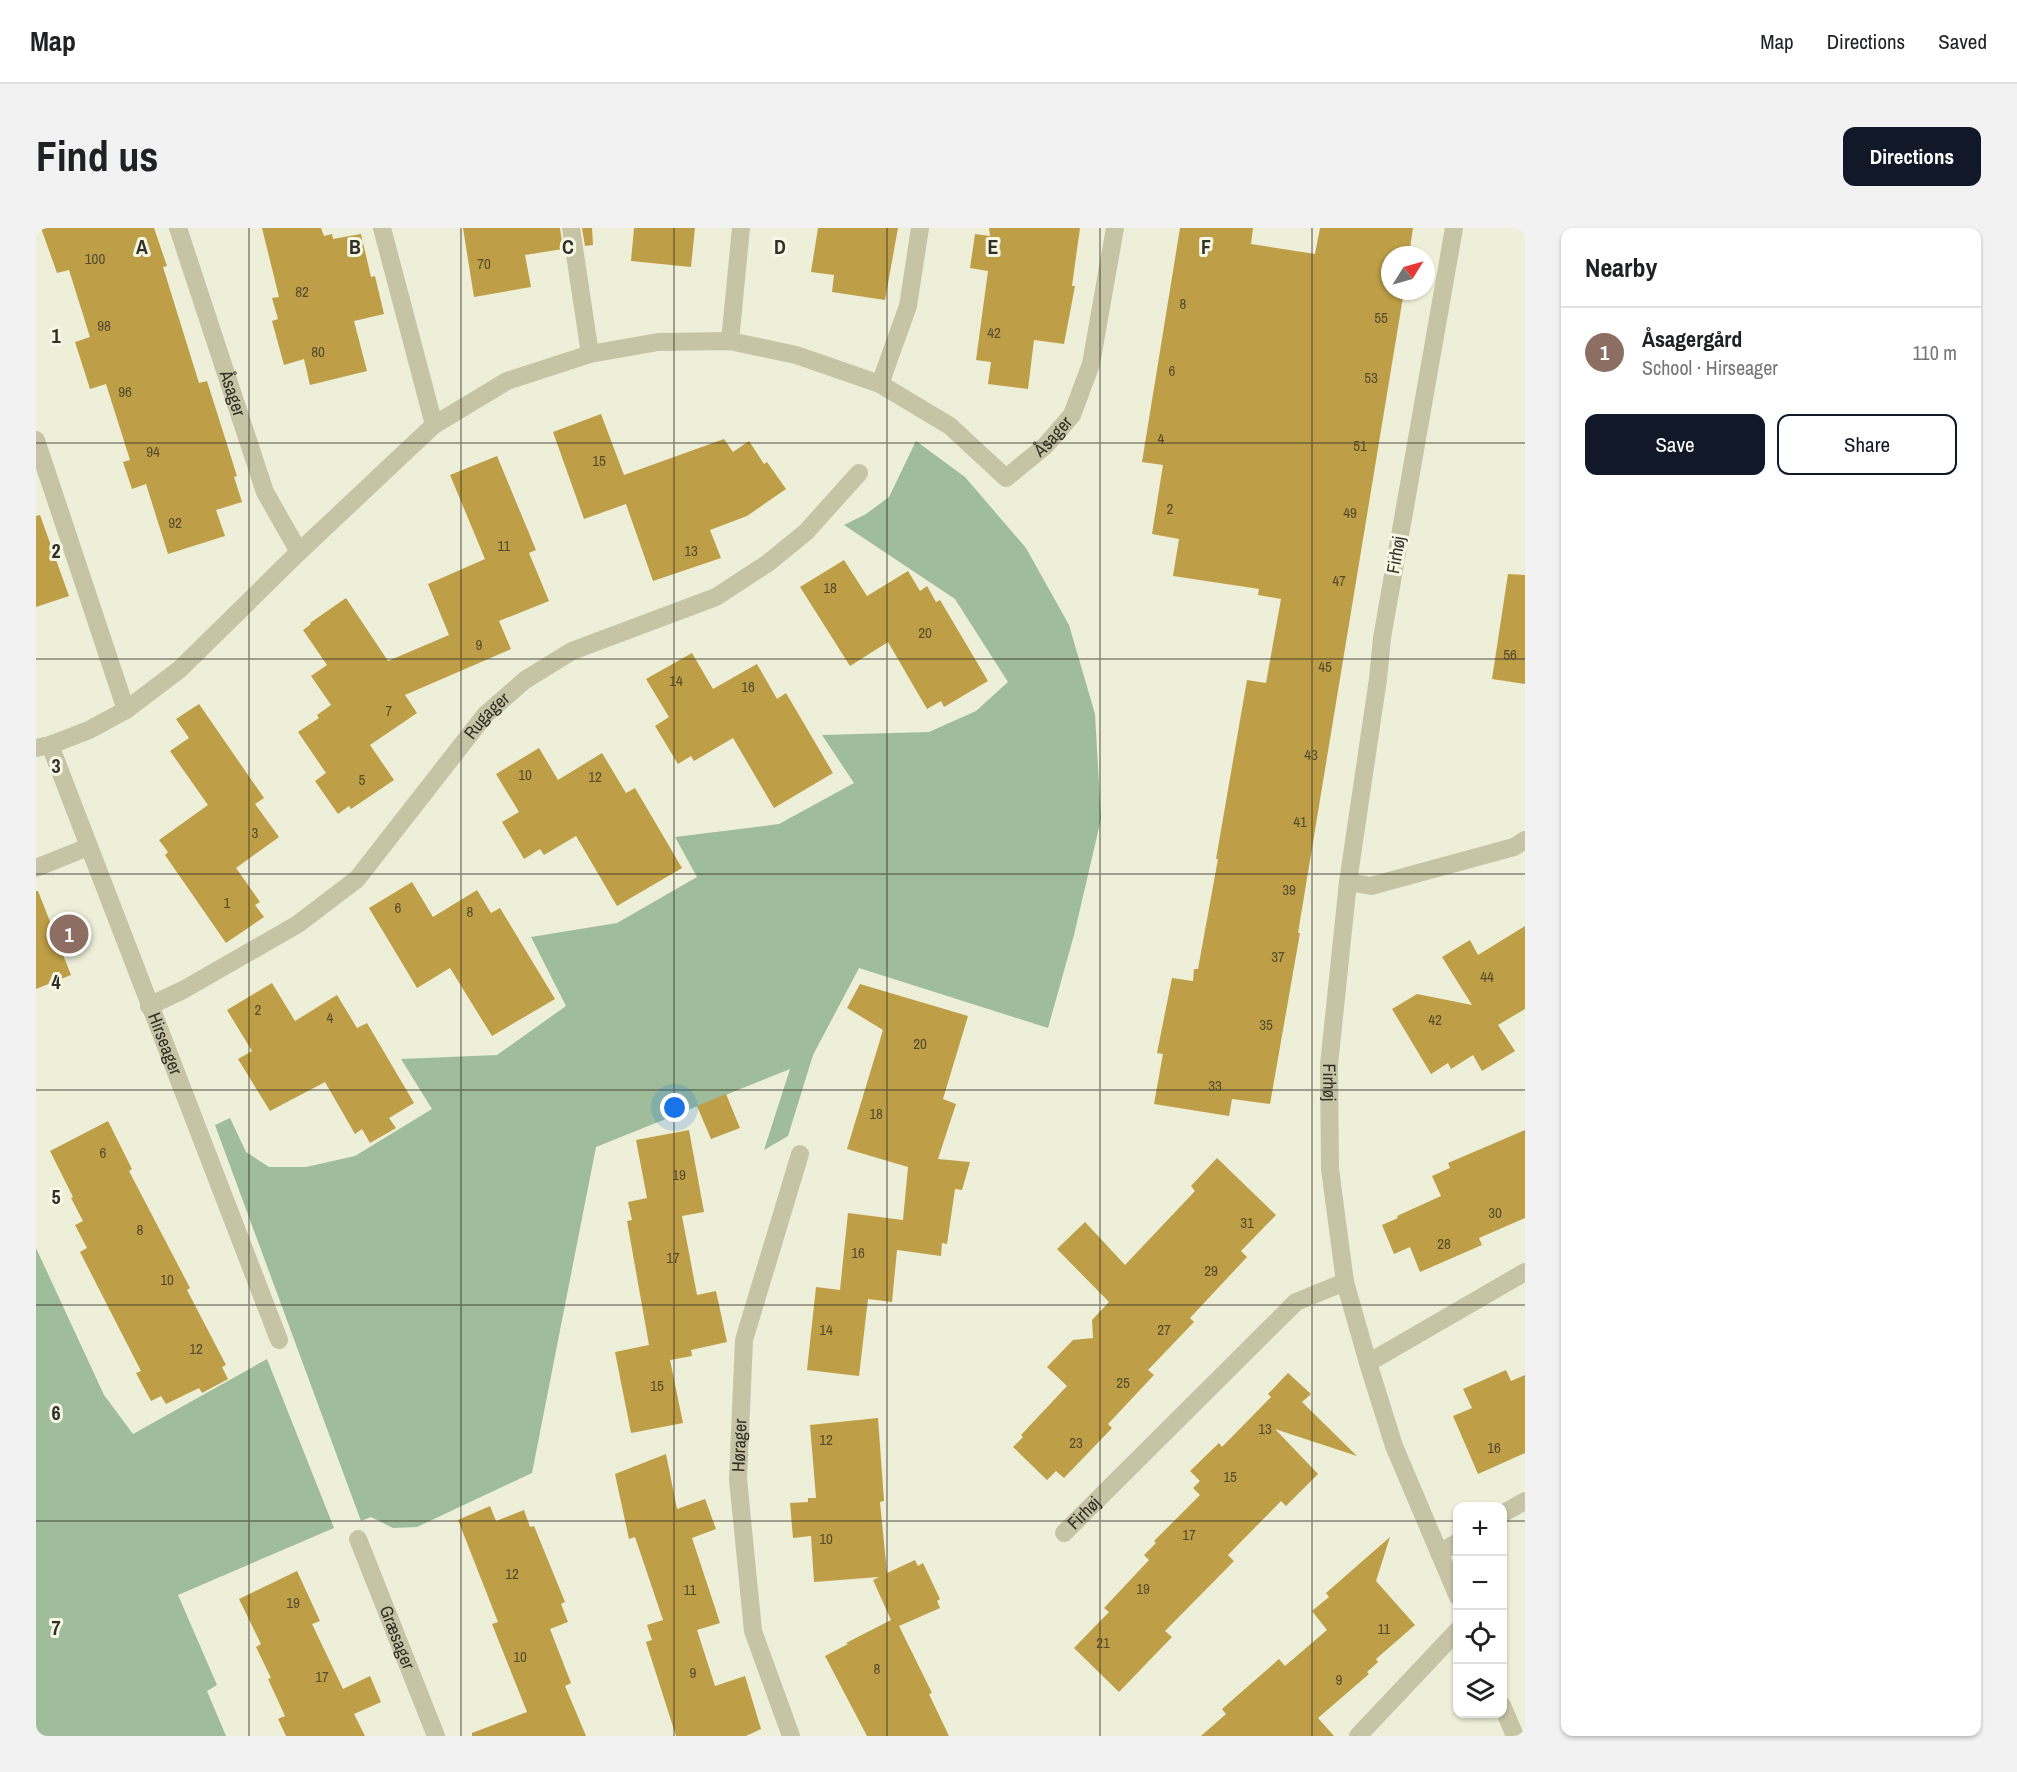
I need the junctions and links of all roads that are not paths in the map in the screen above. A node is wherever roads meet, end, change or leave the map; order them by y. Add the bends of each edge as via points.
1 (178, 228) edge
2 (382, 228) edge
3 (571, 228) edge
4 (741, 228) edge
5 (920, 228) edge
6 (1115, 228) edge
7 (1454, 228) edge
8 (730, 341) junction
9 (590, 354) junction
10 (880, 384) junction
11 (434, 425) junction
12 (36, 440) edge
13 (859, 473) dead end
14 (299, 552) junction
15 (126, 710) junction
16 (43, 746) edge
17 (1525, 840) edge
18 (88, 847) junction
19 (36, 868) edge
20 (1348, 882) junction
21 (149, 1006) junction
22 (800, 1154) dead end
23 (1525, 1272) edge
24 (1345, 1282) junction
25 (279, 1340) dead end
26 (1368, 1363) junction
27 (1525, 1501) edge
28 (1507, 1512) edge
29 (1064, 1533) dead end
30 (358, 1539) dead end
31 (1453, 1545) edge
32 (1439, 1553) junction
33 (1453, 1585) edge
34 (1453, 1635) edge
35 (1507, 1715) edge
36 (436, 1736) edge
37 (791, 1736) edge
38 (1359, 1736) edge
39 (1515, 1736) edge

1 - 14 street, Åsager via 265,492
2 - 11 street
3 - 9 street
4 - 8 street
5 - 10 street via 908,306
6 - 10 street, Åsager via 1091,364 1072,415 1045,446 1006,478 950,426
7 - 20 street, Firhøj via 1382,638
8 - 9 street, Åsager via 658,342
8 - 10 street, Åsager via 796,355
9 - 11 street, Åsager via 507,381
11 - 14 street, Åsager
12 - 15 street
13 - 21 street, Rugager via 806,532 716,597 572,651 525,680 485,715 357,879 298,924
14 - 15 street, Åsager via 180,669
15 - 16 street, Åsager via 89,730
16 - 18 street, Hirseager
17 - 20 street via 1514,847 1371,885
18 - 19 street
18 - 21 street, Hirseager
20 - 24 street, Firhøj via 1329,1065 1330,1169
21 - 25 street, Hirseager
22 - 37 street, Hørager via 744,1340 738,1479 753,1631
23 - 26 street
24 - 26 street, Firhøj
24 - 29 street, Firhøj via 1296,1302
26 - 32 street, Firhøj via 1394,1446
27 - 28 street
30 - 36 street, Græsager
31 - 32 street
32 - 33 street, Firhøj
34 - 38 street
35 - 39 street

